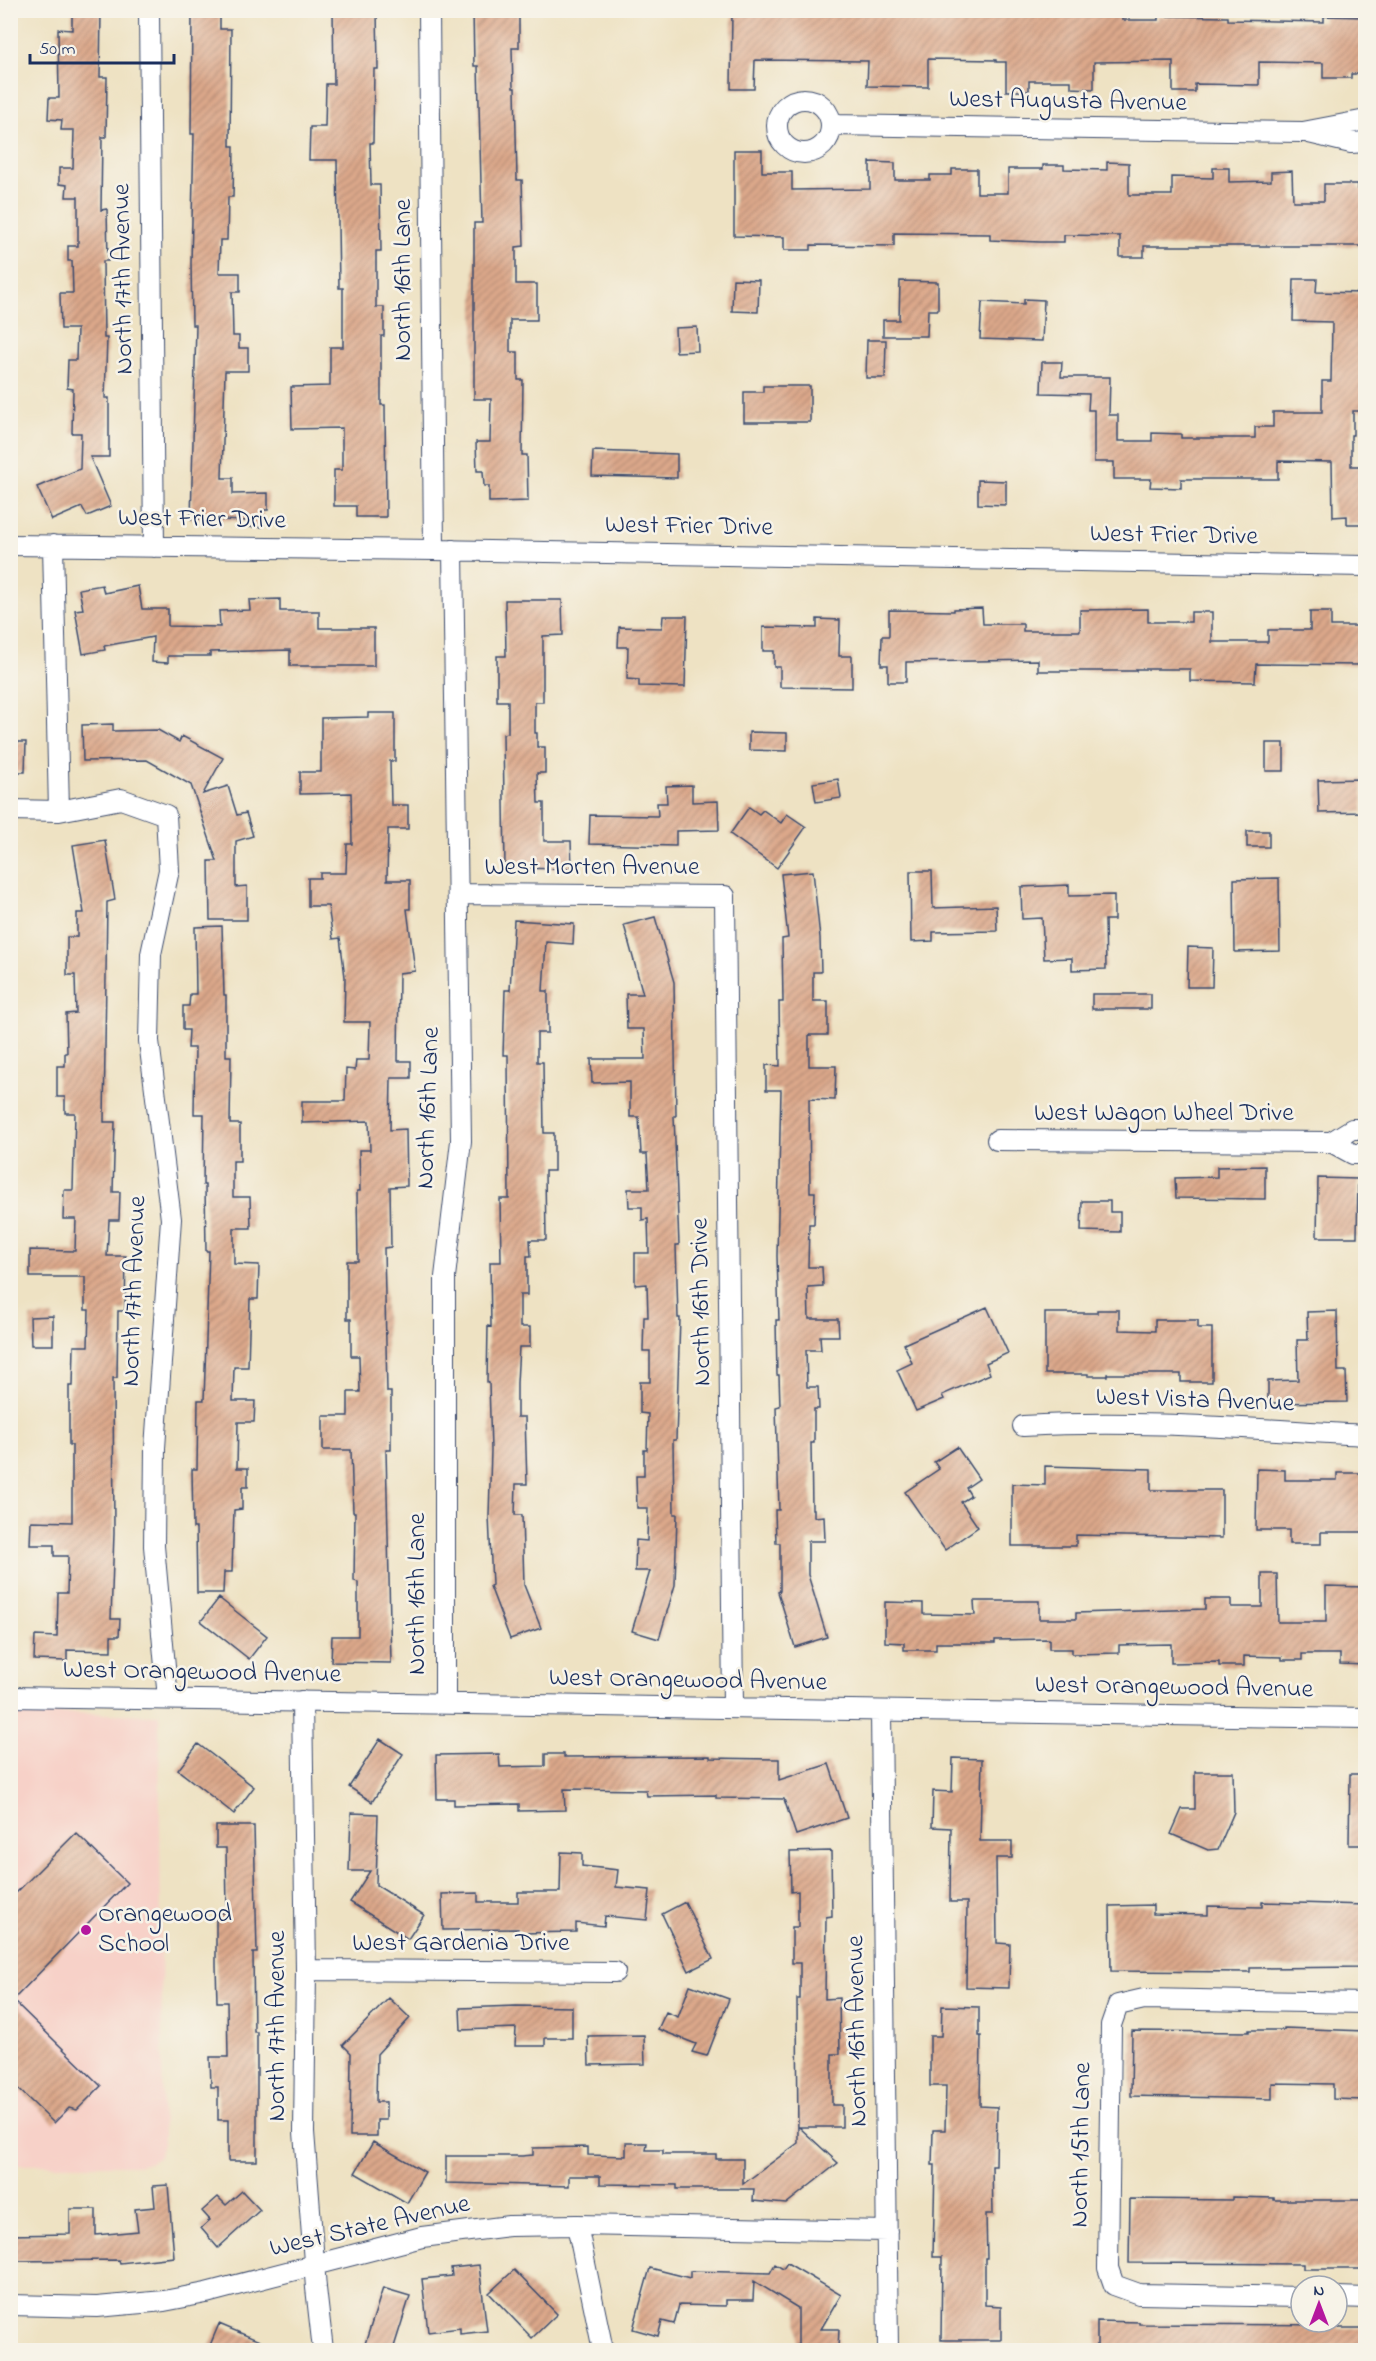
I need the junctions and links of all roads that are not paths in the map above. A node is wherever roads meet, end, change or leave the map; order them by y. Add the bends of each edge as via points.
1 (148, 10) edge
2 (429, 10) edge
3 (1365, 120) edge
4 (831, 125) dead end
5 (1303, 132) junction
6 (1365, 142) edge
7 (10, 545) edge
8 (53, 545) junction
9 (154, 547) junction
10 (443, 550) junction
11 (1365, 566) edge
12 (10, 810) edge
13 (59, 811) junction
14 (458, 894) junction
15 (725, 896) joint
16 (1365, 1129) edge
17 (997, 1140) dead end
18 (1331, 1142) junction
19 (1365, 1154) edge
20 (1023, 1426) dead end
21 (1365, 1435) edge
22 (10, 1697) edge
23 (168, 1699) junction
24 (302, 1701) junction
25 (445, 1703) junction
26 (733, 1708) junction
27 (881, 1711) junction
28 (1365, 1718) edge
29 (306, 1970) junction
30 (615, 1972) dead end
31 (1365, 2003) edge
32 (577, 2225) junction
33 (887, 2231) junction
34 (314, 2264) junction
35 (1289, 2297) edge
36 (1349, 2297) edge
37 (1365, 2298) edge
38 (10, 2305) edge
39 (323, 2350) edge
40 (603, 2350) edge
41 (888, 2350) edge

1 - 9 street, North 17th Avenue
2 - 10 street, North 16th Lane
3 - 5 street, West Augusta Avenue
4 - 5 street, West Augusta Avenue
5 - 6 street, West Augusta Avenue via 1351,143
7 - 8 street, West Frier Drive
8 - 9 street, West Frier Drive
8 - 13 street
9 - 10 street, West Frier Drive
10 - 11 street, West Frier Drive
10 - 14 street, North 16th Lane
12 - 13 street
13 - 23 street, North 17th Avenue via 120,799 166,815 169,870 151,954 149,1041 171,1219 155,1448 154,1546
14 - 15 street, West Morten Avenue
14 - 25 street, North 16th Lane via 461,1141 445,1277
15 - 26 street, North 16th Drive
16 - 18 street, West Wagon Wheel Drive via 1352,1129
17 - 18 street, West Wagon Wheel Drive
18 - 19 street, West Wagon Wheel Drive via 1353,1154
20 - 21 street, West Vista Avenue via 1191,1425
22 - 23 street, West Orangewood Avenue
23 - 24 street, West Orangewood Avenue
24 - 25 street, West Orangewood Avenue
24 - 29 street, North 17th Avenue
25 - 26 street, West Orangewood Avenue
26 - 27 street, West Orangewood Avenue
27 - 28 street, West Orangewood Avenue
27 - 33 street, North 16th Avenue
29 - 30 street, West Gardenia Drive
29 - 34 street, North 17th Avenue via 304,2132
31 - 35 street, North 15th Lane via 1143,1999 1118,2005 1111,2025 1108,2268 1114,2286 1139,2294
32 - 33 street, West State Avenue
32 - 34 street, West State Avenue via 468,2230 422,2237
32 - 40 street
33 - 41 street, North 16th Avenue
34 - 38 street, West State Avenue via 164,2301 96,2307
34 - 39 street, North 17th Avenue
36 - 37 street

